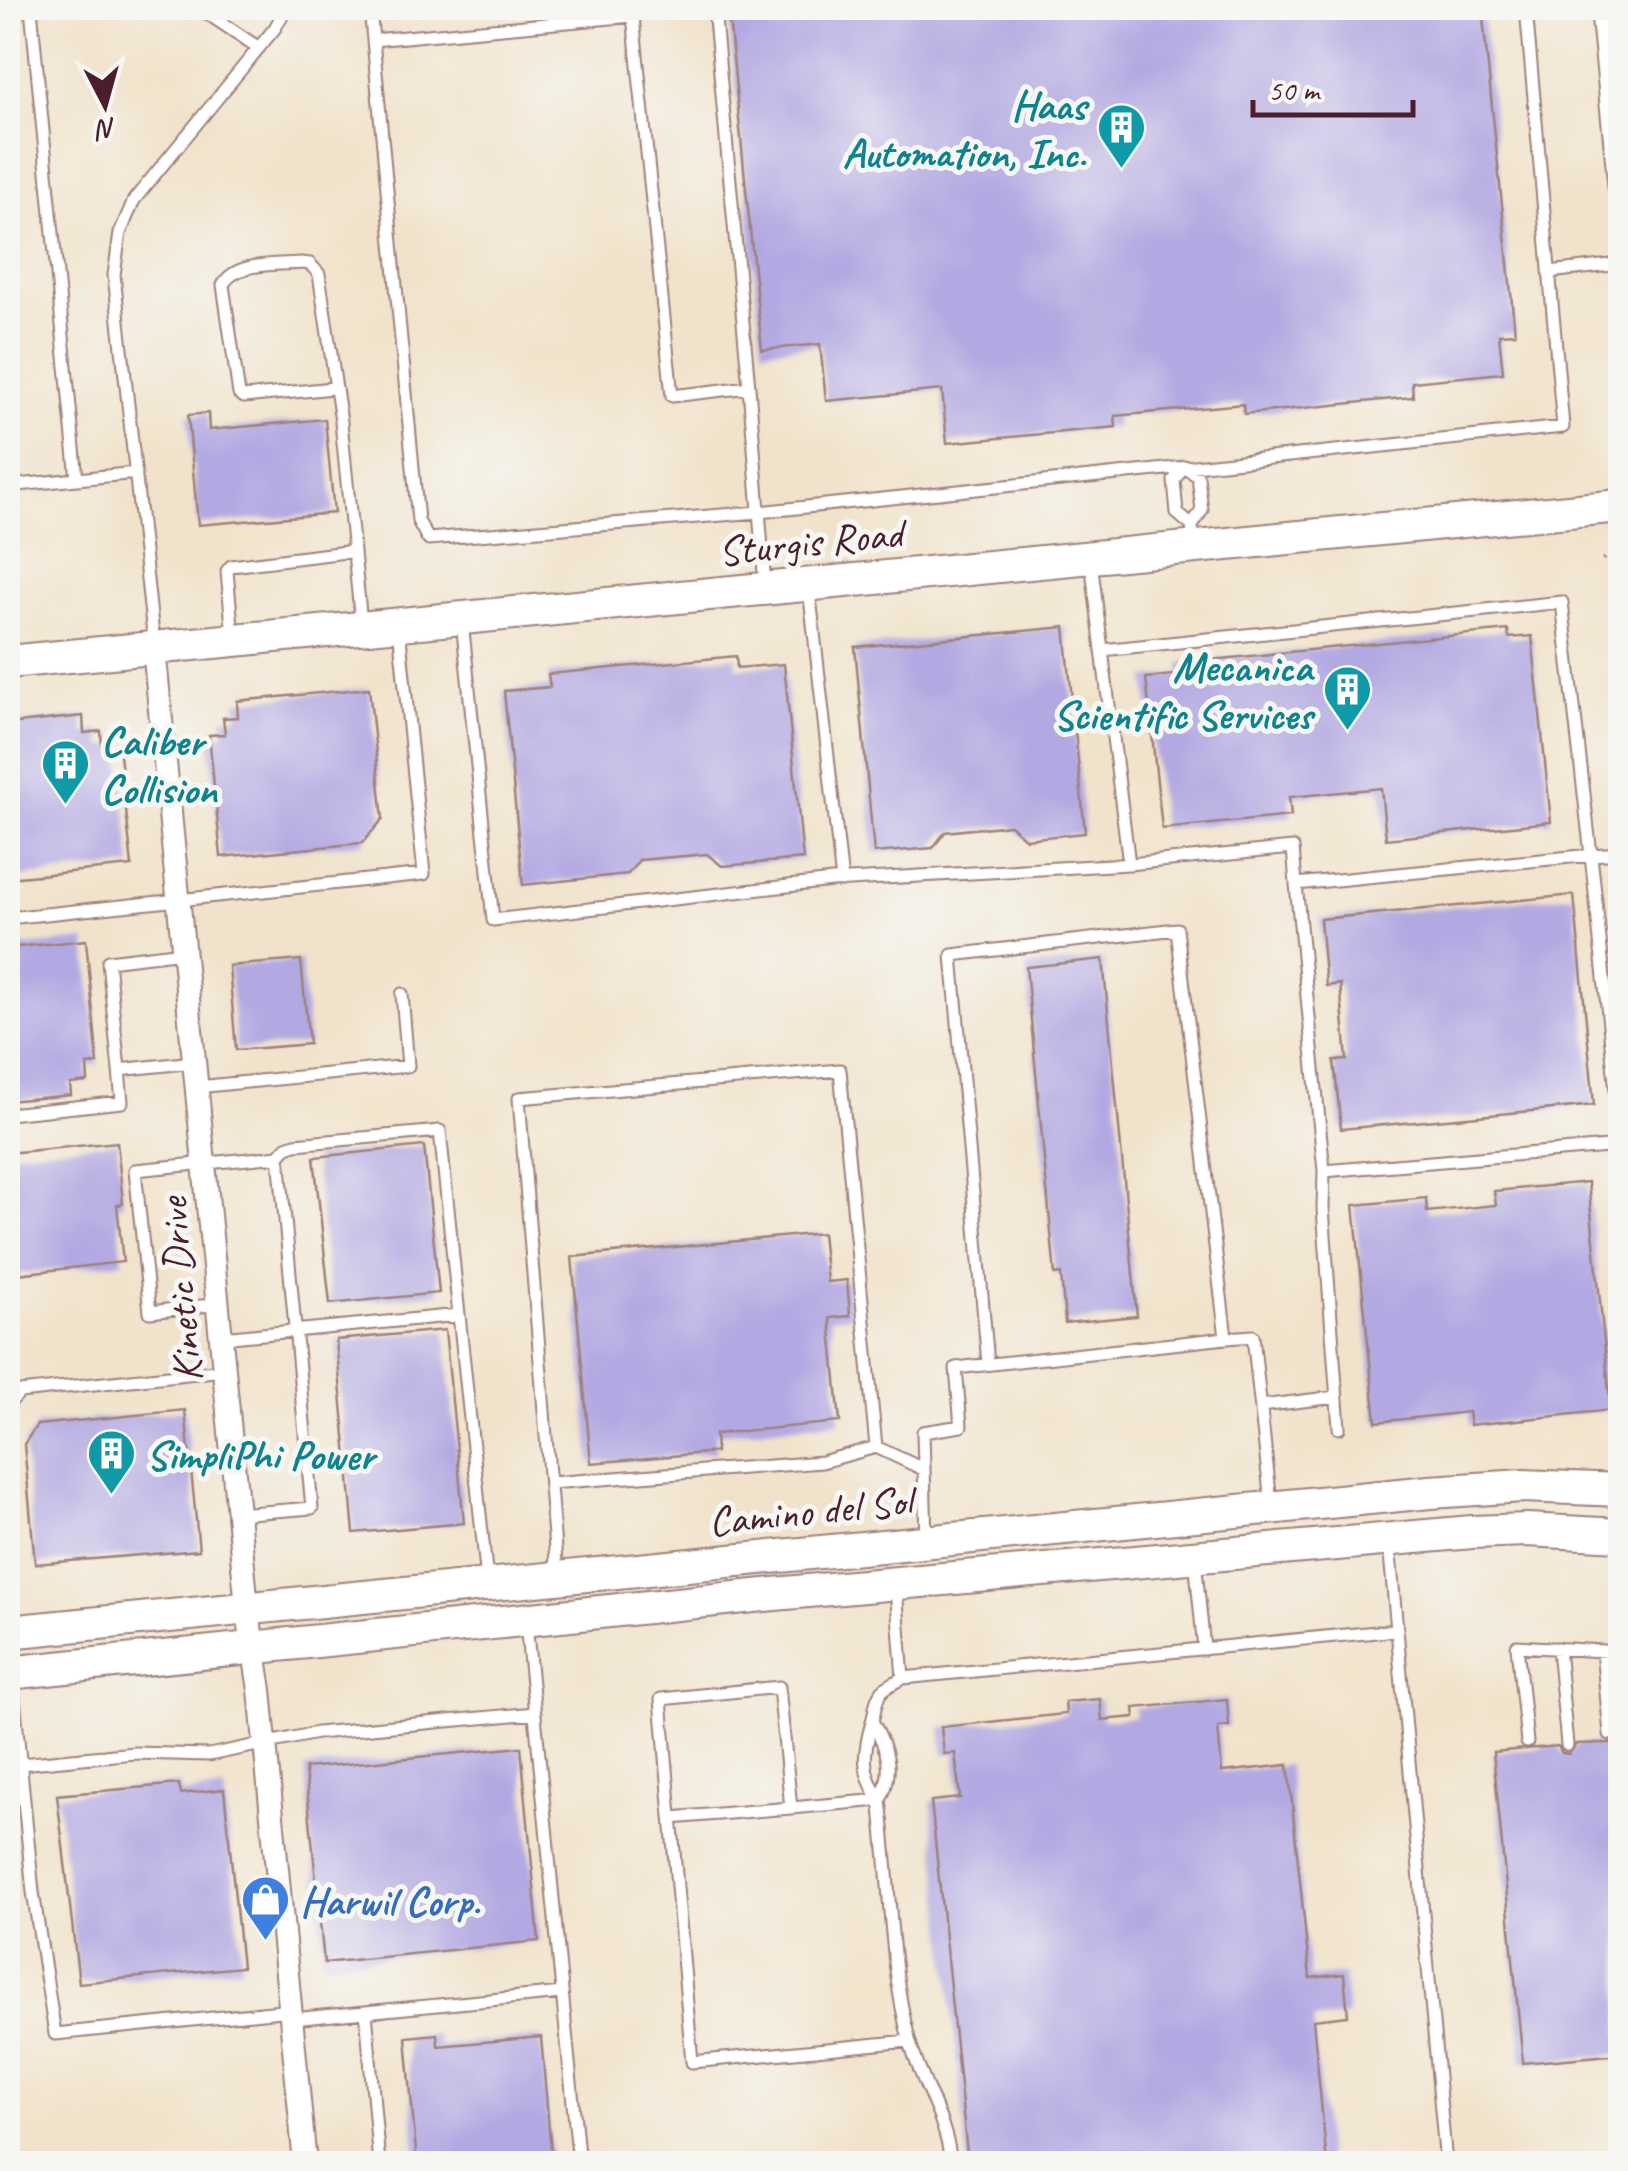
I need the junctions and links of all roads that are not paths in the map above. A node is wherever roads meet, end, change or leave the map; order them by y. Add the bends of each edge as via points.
1 (30, 8) edge
2 (199, 8) edge
3 (286, 8) edge
4 (370, 8) edge
5 (714, 8) edge
6 (1526, 8) edge
7 (1602, 8) edge
8 (374, 40) junction
9 (260, 48) junction
10 (1616, 100) edge
11 (1620, 190) edge
12 (1620, 264) edge
13 (1550, 272) junction
14 (749, 387) junction
15 (334, 388) junction
16 (1184, 466) junction
17 (136, 473) junction
18 (77, 480) junction
19 (8, 486) edge
20 (1620, 506) edge
21 (760, 512) junction
22 (1193, 536) junction
23 (354, 551) junction
24 (1091, 556) junction
25 (808, 584) junction
26 (766, 589) junction
27 (462, 618) junction
28 (398, 624) junction
29 (362, 627) junction
30 (233, 640) junction
31 (154, 648) junction
32 (1102, 650) junction
33 (8, 662) edge
34 (1620, 852) edge
35 (1592, 855) junction
36 (1129, 864) junction
37 (842, 881) junction
38 (1296, 884) junction
39 (178, 901) junction
40 (8, 918) edge
41 (183, 952) junction
42 (402, 994) dead end
43 (194, 1062) junction
44 (118, 1070) junction
45 (198, 1087) junction
46 (8, 1114) edge
47 (1620, 1129) edge
48 (1620, 1146) edge
49 (279, 1156) junction
50 (204, 1163) junction
51 (1324, 1172) junction
52 (218, 1304) junction
53 (459, 1315) junction
54 (296, 1332) junction
55 (221, 1338) junction
56 (1226, 1338) junction
57 (988, 1364) junction
58 (224, 1370) junction
59 (1336, 1397) junction
60 (8, 1404) edge
61 (1261, 1406) junction
62 (1339, 1428) dead end
63 (876, 1447) junction
64 (923, 1469) junction
65 (550, 1484) junction
66 (1620, 1490) edge
67 (1272, 1507) junction
68 (237, 1514) junction
69 (1620, 1535) edge
70 (1389, 1540) junction
71 (926, 1541) junction
72 (1195, 1559) junction
73 (557, 1577) junction
74 (930, 1580) junction
75 (487, 1584) junction
76 (896, 1584) junction
77 (246, 1608) junction
78 (526, 1618) junction
79 (1397, 1630) junction
80 (8, 1632) edge
81 (251, 1647) junction
82 (1204, 1648) junction
83 (1558, 1648) junction
84 (1602, 1651) junction
85 (1620, 1652) edge
86 (10, 1672) edge
87 (903, 1678) junction
88 (535, 1713) junction
89 (872, 1721) junction
90 (1610, 1734) dead end
91 (1526, 1742) dead end
92 (265, 1745) junction
93 (1567, 1745) dead end
94 (20, 1764) junction
95 (880, 1800) junction
96 (791, 1808) junction
97 (671, 1818) junction
98 (562, 1993) junction
99 (366, 2012) junction
100 (291, 2014) junction
101 (909, 2041) junction
102 (306, 2164) edge
103 (380, 2164) edge
104 (578, 2164) edge
105 (951, 2164) edge
106 (1446, 2164) edge

1 - 18 lane
2 - 9 lane
3 - 9 lane
4 - 8 lane
5 - 14 lane
6 - 13 lane
7 - 10 street
8 - 14 lane via 633,16 672,396
8 - 21 lane via 418,521 428,539
9 - 17 lane via 134,200 120,233 114,275
10 - 11 street
12 - 13 lane
13 - 16 lane via 1563,427
14 - 21 lane
15 - 15 lane via 316,268 301,263 242,269 226,278 239,394
15 - 23 lane
16 - 21 lane
16 - 22 lane via 1174,480 1177,513
16 - 22 lane via 1198,477 1202,510
17 - 18 lane
17 - 31 lane
18 - 19 lane
20 - 22 street, Sturgis Road
21 - 26 lane
22 - 24 street, Sturgis Road
23 - 29 lane
23 - 30 lane via 231,566
24 - 25 street, Sturgis Road
24 - 32 lane
25 - 26 street, Sturgis Road
25 - 37 lane
26 - 27 street, Sturgis Road
27 - 28 street, Sturgis Road
27 - 37 lane via 493,920
28 - 29 street, Sturgis Road
28 - 39 lane via 424,874
29 - 30 street, Sturgis Road
30 - 31 street, Sturgis Road
31 - 33 street, Sturgis Road
31 - 39 street, Kinetic Drive
32 - 35 lane via 1562,602
32 - 36 lane
34 - 35 lane
35 - 38 lane
35 - 47 lane
36 - 37 lane
36 - 38 lane via 1292,848
38 - 51 lane
39 - 40 lane
39 - 41 street, Kinetic Drive
41 - 43 street, Kinetic Drive
41 - 44 lane via 108,961
42 - 45 lane via 408,1066
43 - 44 lane
43 - 45 street, Kinetic Drive
44 - 46 lane via 122,1102
45 - 50 street, Kinetic Drive
48 - 51 lane
49 - 50 lane
49 - 53 lane via 295,1144 440,1132
49 - 54 lane
50 - 52 street, Kinetic Drive
50 - 52 lane via 135,1170 136,1188 150,1312
51 - 59 lane
52 - 55 street, Kinetic Drive
53 - 54 lane
53 - 75 lane
54 - 55 lane
54 - 68 lane via 312,1508
55 - 58 street, Kinetic Drive
56 - 57 lane
56 - 57 lane via 1177,929 952,955
56 - 61 lane via 1253,1336
57 - 64 lane via 956,1368 961,1426 923,1432
58 - 60 lane via 20,1392
58 - 68 street, Kinetic Drive
59 - 61 lane
59 - 62 lane
61 - 67 lane
63 - 64 lane
63 - 65 lane via 822,1462
63 - 65 lane via 840,1070 519,1098
64 - 71 lane
65 - 73 lane
66 - 67 street, Camino del Sol via 1523,1486
67 - 71 street, Camino del Sol
68 - 77 street, Kinetic Drive
69 - 70 street, Camino del Sol via 1527,1530
70 - 72 street, Camino del Sol
70 - 79 lane
71 - 73 street, Camino del Sol
71 - 74 street
72 - 74 street, Camino del Sol
72 - 82 lane
73 - 75 street, Camino del Sol
74 - 76 street, Camino del Sol
75 - 77 street, Camino del Sol
76 - 78 street, Camino del Sol
76 - 87 lane
77 - 80 street, Camino del Sol
77 - 81 street, Kinetic Drive
78 - 81 street, Camino del Sol
78 - 88 lane
79 - 82 lane
79 - 106 lane
81 - 86 street, Camino del Sol
81 - 92 street, Kinetic Drive
82 - 87 lane
83 - 84 lane
83 - 91 lane via 1517,1646
83 - 93 lane
84 - 85 lane
84 - 90 lane
86 - 94 lane
87 - 89 lane via 882,1691
88 - 92 lane via 317,1733
88 - 98 lane
89 - 95 lane via 864,1744 866,1768
89 - 95 lane via 889,1766
92 - 94 lane via 209,1755 135,1753
92 - 100 street, Kinetic Drive
94 - 100 lane via 55,2034
95 - 96 lane
95 - 101 lane
96 - 97 lane
96 - 97 lane via 779,1687 660,1699
97 - 101 lane via 692,2062
98 - 99 lane
98 - 104 lane
99 - 100 lane
99 - 103 lane
100 - 102 street, Kinetic Drive
101 - 105 lane via 948,2138

